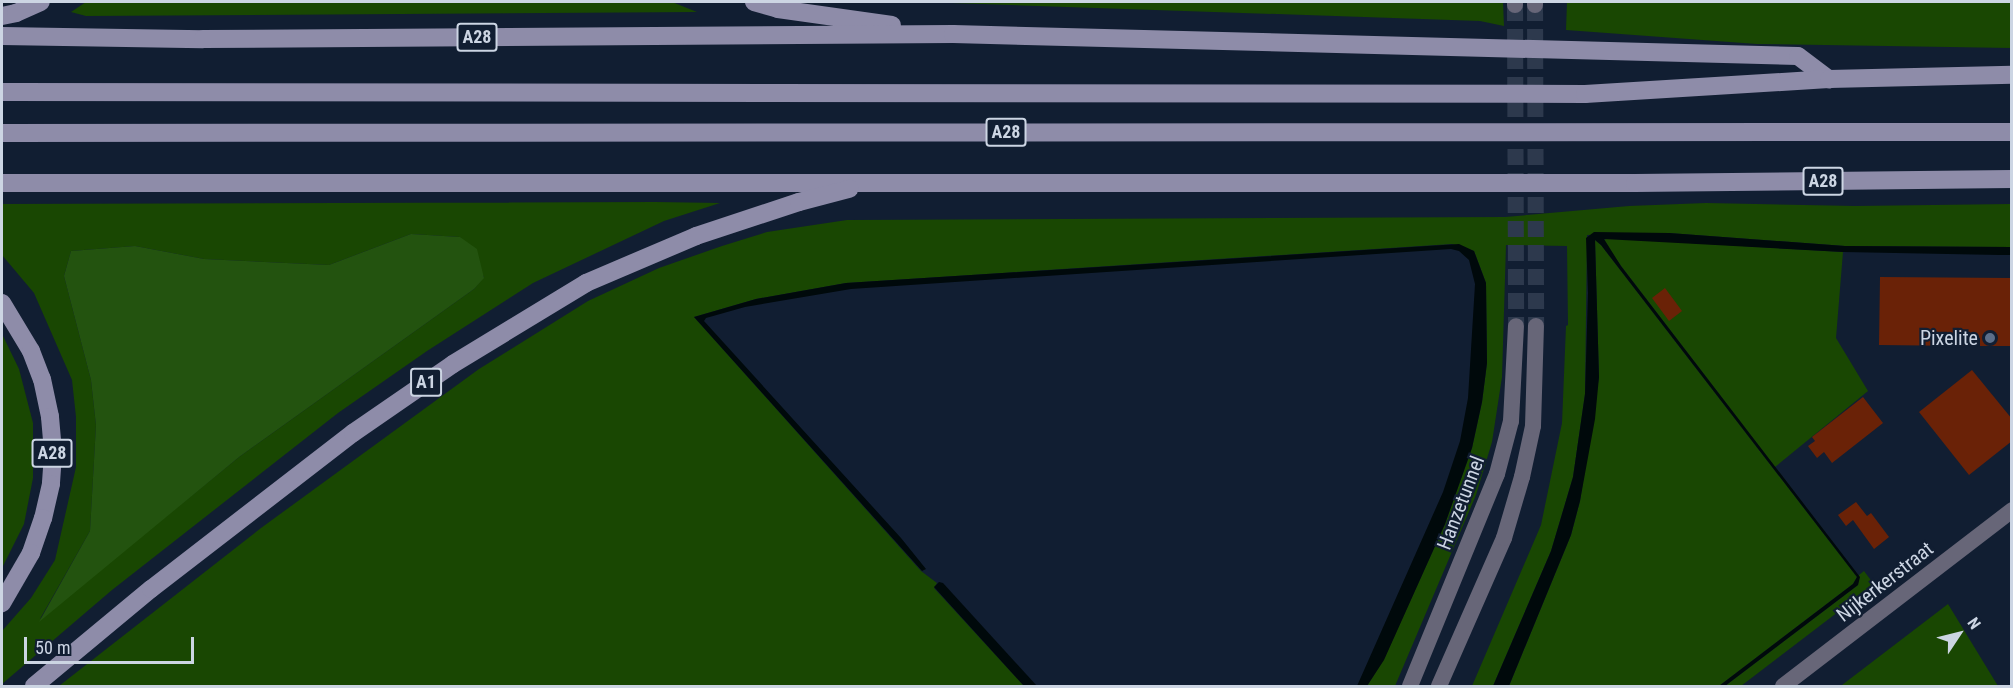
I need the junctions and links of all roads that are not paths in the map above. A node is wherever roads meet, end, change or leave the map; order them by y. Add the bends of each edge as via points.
1 (41, 2) edge
2 (754, 2) edge
3 (2, 16) edge
4 (953, 34) junction
5 (2, 36) edge
6 (2012, 75) edge
7 (1829, 79) junction
8 (2, 92) edge
9 (2012, 132) edge
10 (2, 133) edge
11 (2012, 179) edge
12 (877, 182) junction
13 (2, 183) edge
14 (2, 303) edge
15 (1516, 326) tunnel mouth
16 (1536, 326) tunnel mouth
17 (2012, 510) edge
18 (2, 603) edge
19 (34, 687) edge
20 (1410, 687) edge
21 (1439, 687) edge
22 (1783, 687) edge

1 - 3 highway
2 - 4 highway, A28 via 778,9
4 - 5 highway, A28 via 215,39
4 - 7 highway, A28 via 1798,56
6 - 7 highway, A28
7 - 8 highway, A28 via 1585,94
9 - 10 highway, A28
11 - 12 highway, A28 via 1635,183
12 - 13 highway, A28
12 - 19 highway, A1 via 799,202 696,236 577,289 453,364 353,433 151,589
14 - 18 highway, A28 via 31,351 42,379 52,454 51,484 43,518 31,553
15 - 20 main road, Hanzetunnel via 1511,421 1497,474
16 - 21 main road via 1533,426 1522,477 1504,538
17 - 22 main road, Nijkerkerstraat

